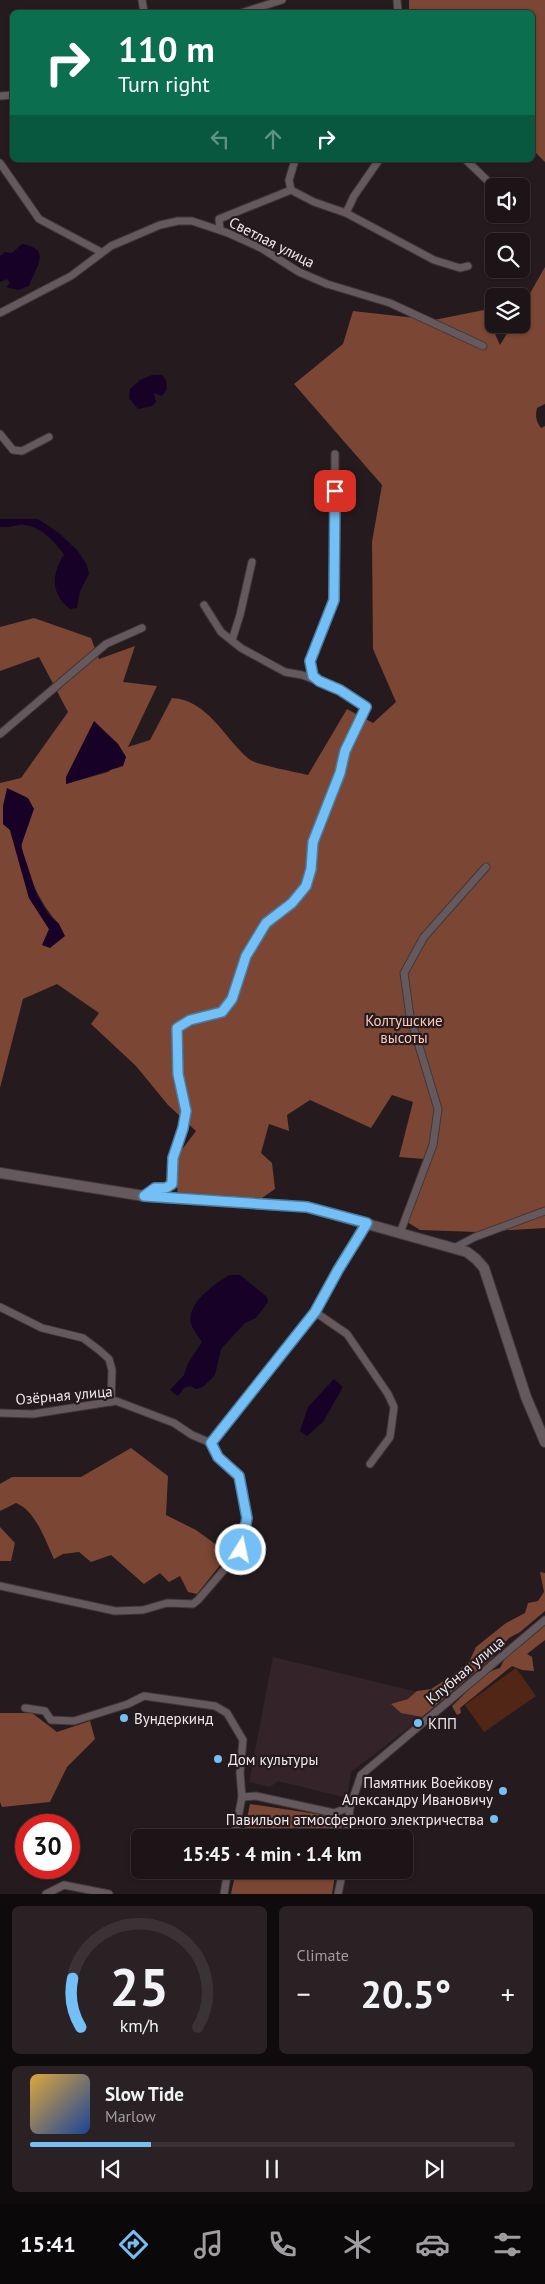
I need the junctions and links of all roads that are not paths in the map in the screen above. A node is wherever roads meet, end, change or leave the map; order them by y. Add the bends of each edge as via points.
1 (282, 0) edge
2 (250, 10) edge
3 (294, 162) edge
4 (378, 162) edge
5 (468, 162) edge
6 (0, 163) edge
7 (485, 178) edge
8 (291, 190) junction
9 (346, 212) junction
10 (220, 230) junction
11 (101, 252) junction
12 (468, 266) dead end
13 (0, 313) edge
14 (484, 346) dead end
15 (0, 434) edge
16 (49, 437) dead end
17 (335, 454) dead end
18 (252, 562) dead end
19 (204, 605) dead end
20 (142, 628) dead end
21 (232, 640) junction
22 (319, 681) junction
23 (0, 734) edge
24 (486, 867) dead end
25 (0, 1173) edge
26 (144, 1196) junction
27 (545, 1211) edge
28 (367, 1223) junction
29 (400, 1232) junction
30 (454, 1248) junction
31 (0, 1307) edge
32 (315, 1312) junction
33 (110, 1402) junction
34 (0, 1413) edge
35 (545, 1442) edge
36 (211, 1443) junction
37 (370, 1464) dead end
38 (0, 1586) edge
39 (545, 1620) edge
40 (25, 1708) dead end
41 (242, 1797) junction
42 (350, 1807) junction
43 (236, 1829) edge
44 (348, 1829) edge
45 (226, 1879) edge
46 (341, 1879) edge
47 (46, 1894) edge
48 (109, 1894) edge
49 (224, 1894) edge
50 (338, 1894) edge

1 - 2 street
3 - 8 street via 289,180
4 - 9 street
5 - 7 street
6 - 11 street via 38,219
8 - 9 street via 314,202
8 - 10 street via 219,219
9 - 12 street via 434,260 460,268
10 - 11 street, Светлая улица via 192,221 178,221 147,230
10 - 14 street, Светлая улица via 261,248 306,275 390,303
11 - 13 street, Светлая улица via 71,276
15 - 16 street via 14,450 22,451
17 - 22 street via 334,600 310,661 313,676
18 - 21 street
19 - 21 street via 221,632
20 - 23 street via 106,644
21 - 22 street via 285,672
22 - 26 street via 366,707 345,751 340,773 313,842 306,886 292,903 266,923 246,956 232,999 222,1012 190,1020 177,1028 178,1074 186,1111 183,1128 173,1158 172,1184 166,1188 155,1188
24 - 29 street via 424,937 404,973 410,1016 438,1109 433,1145
25 - 26 street
26 - 28 street via 307,1207
27 - 30 street
28 - 29 street
28 - 32 street
29 - 30 street
30 - 35 street via 476,1259 484,1268 526,1397
31 - 33 street via 42,1328 83,1338 99,1350 109,1359 112,1370
32 - 36 street
32 - 37 street via 346,1334 394,1407 390,1437
33 - 34 street, Озёрная улица via 33,1414
33 - 36 street, Озёрная улица via 116,1401 174,1422
36 - 38 street via 218,1457 239,1476 247,1518 241,1550 193,1604 167,1603 143,1610 115,1611
39 - 42 street, Клубная улица via 362,1775
40 - 41 street via 45,1711 51,1720 74,1721 144,1696 214,1706 227,1713 243,1740
41 - 42 street via 256,1796 334,1813
41 - 43 street
42 - 44 street, Клубная улица
45 - 49 street
46 - 50 street
47 - 48 street via 64,1886

